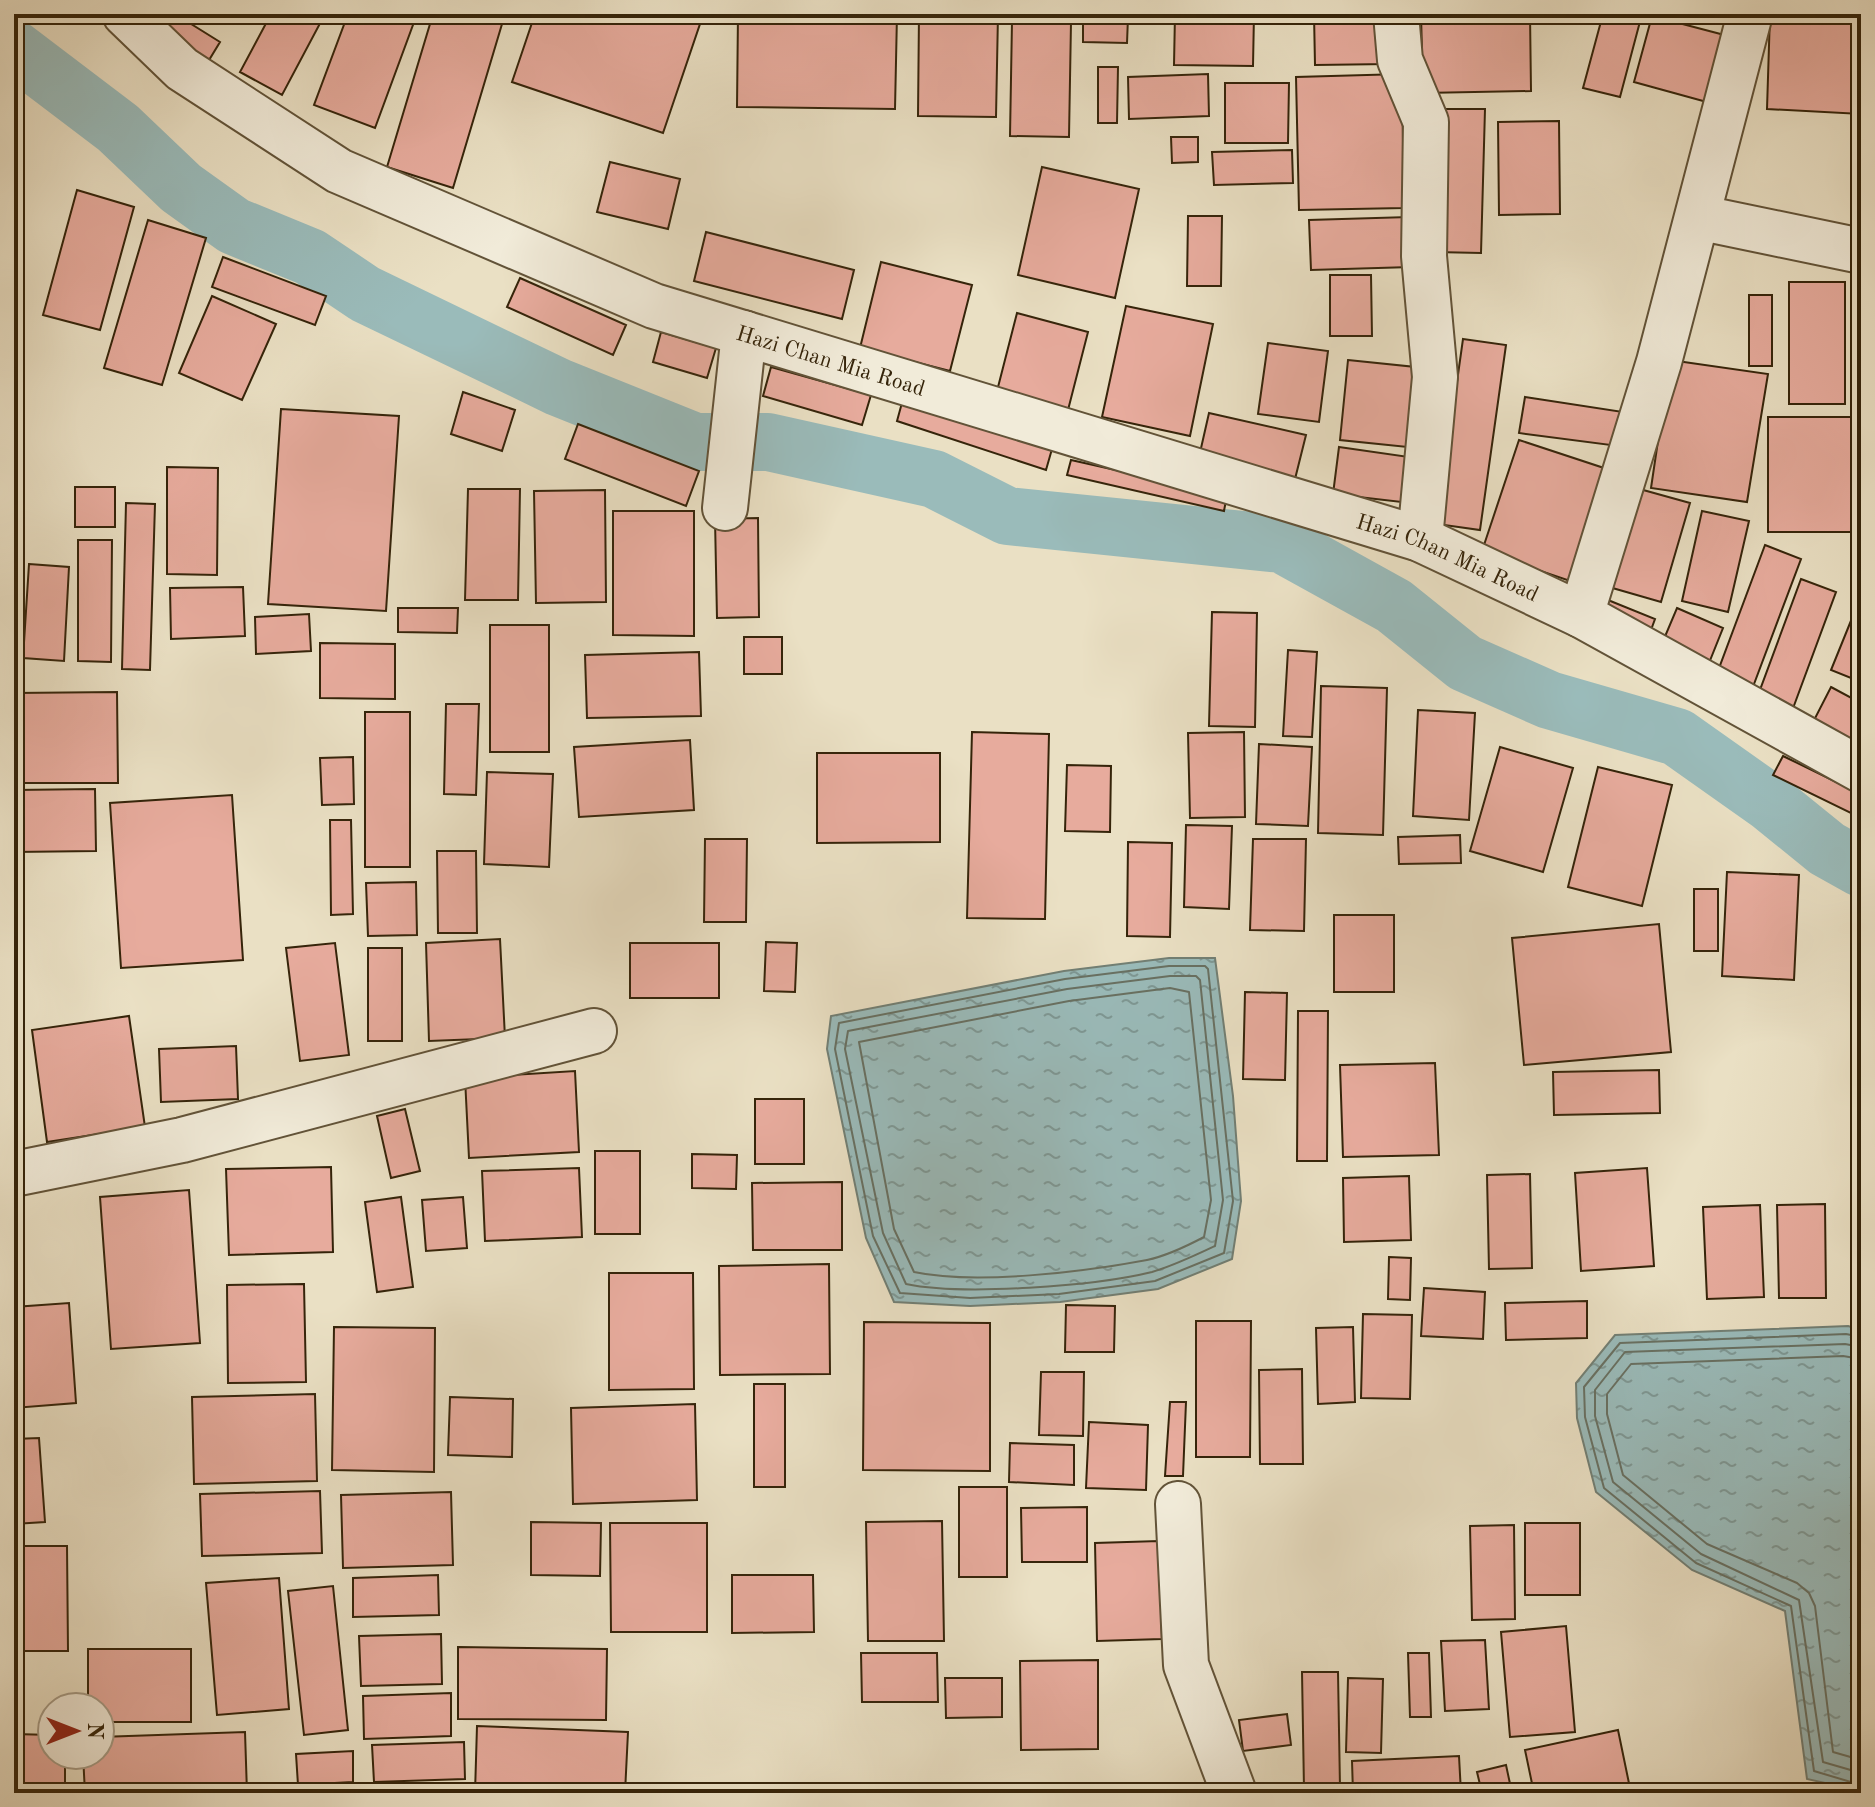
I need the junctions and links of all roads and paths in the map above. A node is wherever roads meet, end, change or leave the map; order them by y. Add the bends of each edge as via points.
1 (125, 14) edge
2 (1396, 14) edge
3 (1750, 14) edge
4 (1697, 217) junction
5 (1861, 251) edge
6 (744, 333) junction
7 (725, 508) dead end
8 (1420, 539) junction
9 (1581, 615) junction
10 (1861, 770) edge
11 (594, 1031) dead end
12 (14, 1174) edge
13 (1178, 1504) dead end
14 (1234, 1793) edge

1 - 6 street, Hazi Chan Mia Road via 182,69 339,171 654,306
2 - 8 street via 1400,60 1426,122 1424,256 1435,377
3 - 4 street
4 - 5 street
4 - 9 street via 1659,362
6 - 7 street
6 - 8 street, Hazi Chan Mia Road
8 - 9 street, Hazi Chan Mia Road
9 - 10 street, Hazi Chan Mia Road
11 - 12 street via 182,1140
13 - 14 street via 1186,1665

